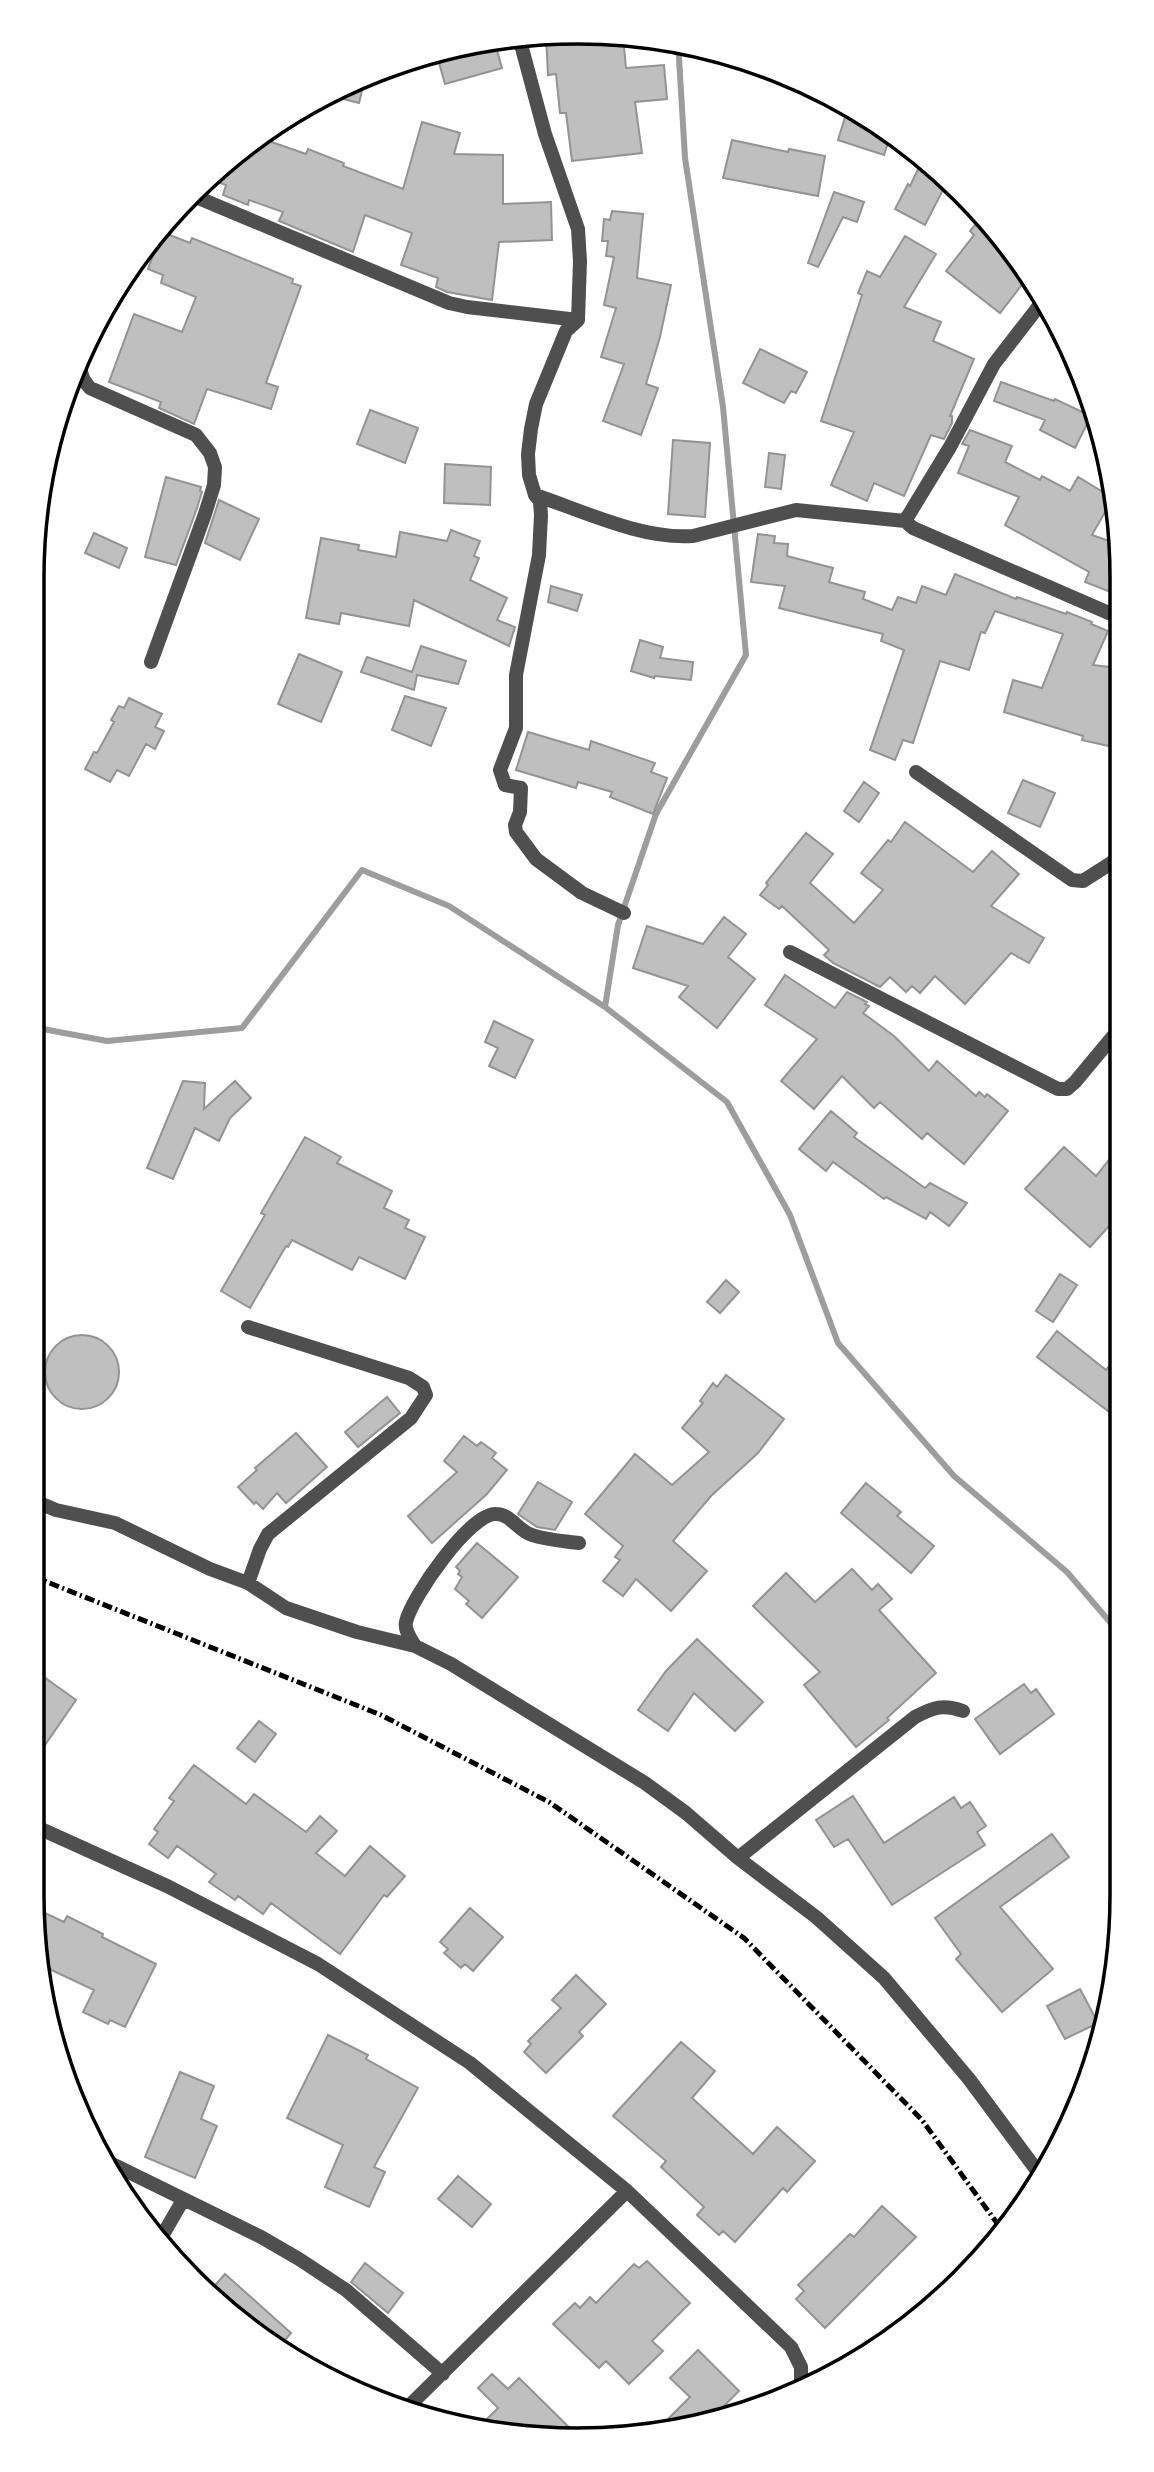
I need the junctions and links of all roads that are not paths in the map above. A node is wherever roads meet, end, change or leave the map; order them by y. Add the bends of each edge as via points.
1 (522, 47) edge
2 (201, 199) edge
3 (1038, 308) edge
4 (578, 320) junction
5 (82, 378) edge
6 (536, 495) junction
7 (905, 522) junction
8 (1110, 614) edge
9 (151, 662) dead end
10 (916, 772) dead end
11 (1110, 864) edge
12 (624, 913) dead end
13 (790, 952) dead end
14 (1110, 1039) edge
15 (247, 1327) dead end
16 (44, 1505) edge
17 (579, 1543) dead end
18 (248, 1583) junction
19 (415, 1646) junction
20 (963, 1711) dead end
21 (44, 1830) edge
22 (738, 1858) junction
23 (119, 2167) edge
24 (1035, 2168) edge
25 (627, 2191) junction
26 (183, 2200) junction
27 (164, 2232) edge
28 (443, 2374) junction
29 (801, 2379) edge
30 (413, 2402) edge

1 - 4 street via 578,229
2 - 4 street via 449,303
3 - 7 street via 994,364
4 - 6 street via 566,331 536,404 528,454
5 - 9 street via 90,388 196,435 215,467 205,514
6 - 7 street via 668,537 693,536 808,509
6 - 12 street via 541,508 538,555 516,675 516,728 500,770 505,785 521,788 516,832 536,859 582,893
7 - 8 street
10 - 11 street via 1072,880 1083,881
13 - 14 street via 1058,1089 1074,1082
15 - 18 street via 409,1378 426,1395 411,1418 268,1534
16 - 18 street via 115,1523
17 - 19 street via 529,1535 494,1513 482,1517 433,1571 408,1615 405,1629
18 - 19 street via 286,1608
19 - 22 street via 645,1783
20 - 22 street via 932,1707 915,1717
21 - 25 street via 167,1886 318,1964 470,2063
22 - 24 street via 816,1917 884,1978 969,2078
23 - 26 street
25 - 28 street
25 - 29 street via 791,2347 801,2367
26 - 27 street
26 - 28 street via 261,2237 346,2290
28 - 30 street

